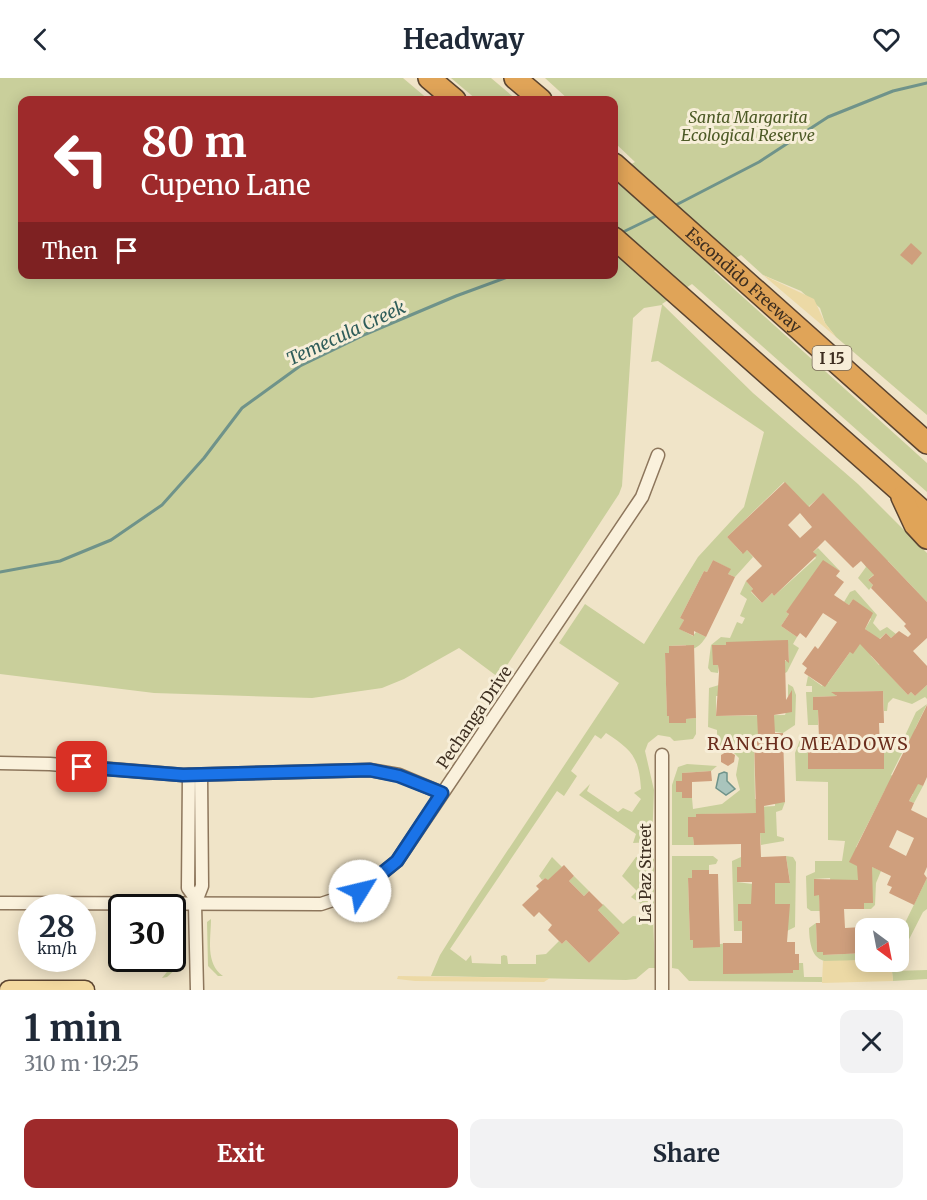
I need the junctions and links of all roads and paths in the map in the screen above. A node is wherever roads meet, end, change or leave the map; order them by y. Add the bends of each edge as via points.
1 (429, 78) edge
2 (515, 78) edge
3 (450, 96) edge
4 (536, 96) edge
5 (618, 168) edge
6 (618, 242) edge
7 (924, 440) edge
8 (658, 455) dead end
9 (900, 491) junction
10 (927, 515) edge
11 (927, 538) edge
12 (662, 755) dead end
13 (0, 763) edge
14 (195, 775) junction
15 (442, 793) junction
16 (196, 901) junction
17 (0, 903) edge
18 (9, 990) edge
19 (85, 990) edge
20 (197, 990) edge
21 (662, 990) edge

1 - 3 highway
2 - 4 highway
5 - 7 highway, Escondido Freeway / I 15
6 - 9 highway
8 - 15 street, Pechanga Drive via 642,497
9 - 10 highway
9 - 11 highway via 915,525
12 - 21 street, La Paz Street
13 - 14 street
14 - 15 street via 370,770 399,776
14 - 16 street via 188,888
15 - 16 street, Pechanga Drive via 397,861 360,891 321,904
16 - 17 street, Pechanga Drive
16 - 20 street
18 - 19 main road

